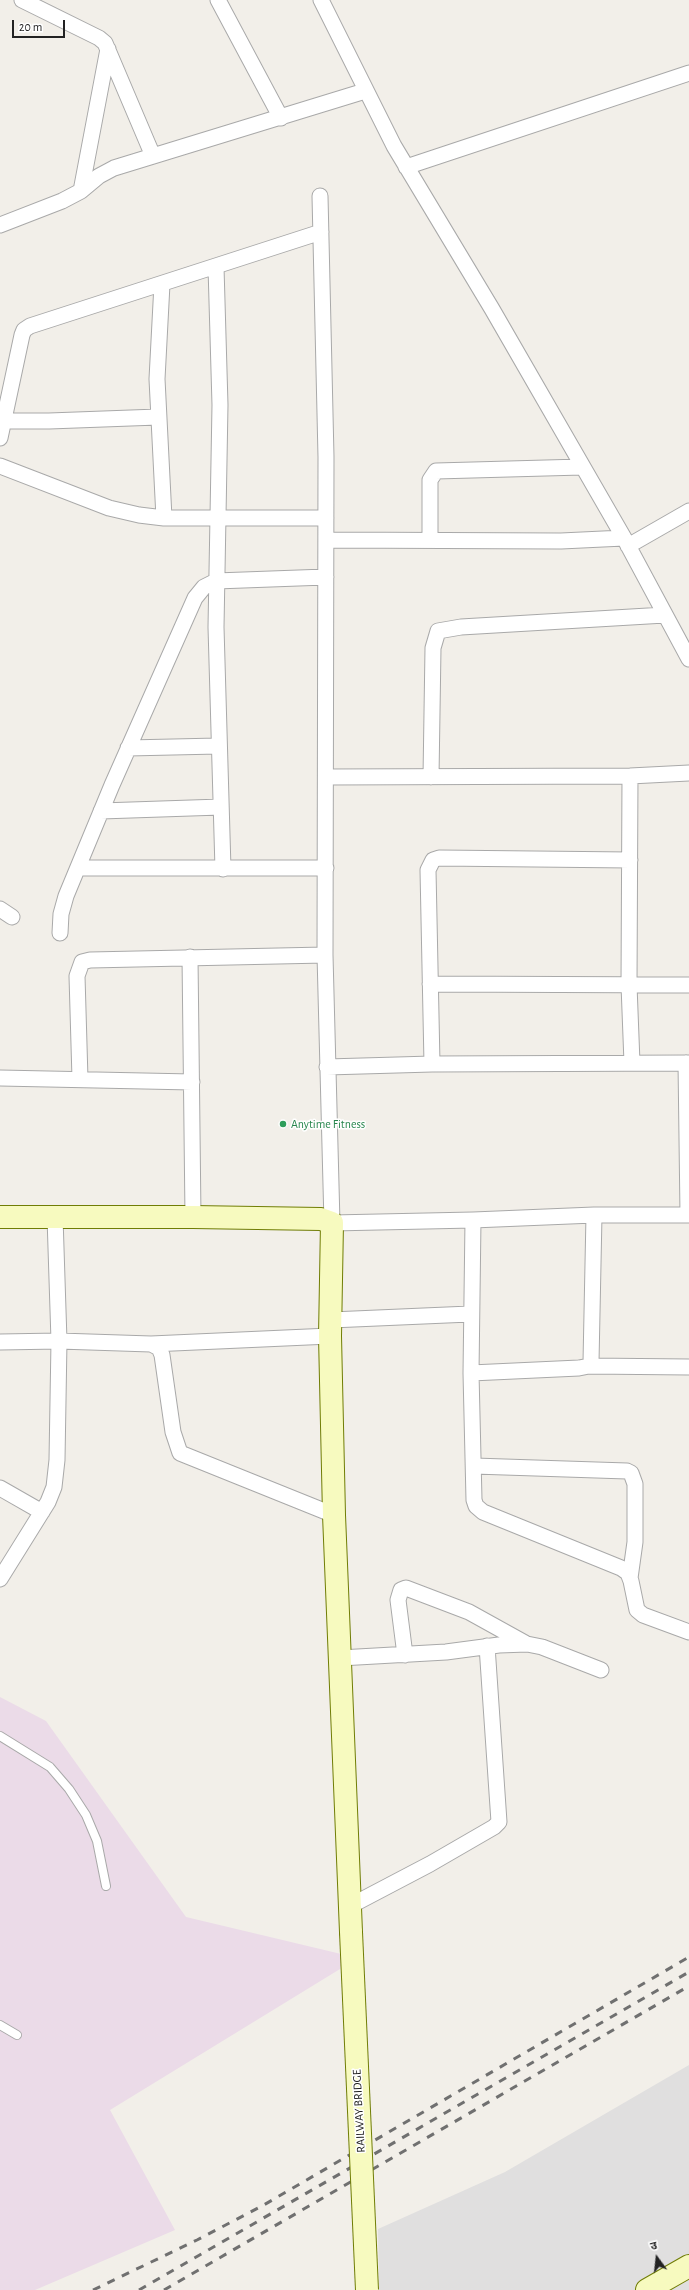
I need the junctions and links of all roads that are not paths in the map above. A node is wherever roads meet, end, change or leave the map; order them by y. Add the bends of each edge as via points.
1 (22, 0) edge
2 (218, 0) edge
3 (321, 0) edge
4 (108, 49) junction
5 (689, 73) edge
6 (365, 91) junction
7 (281, 118) junction
8 (153, 156) junction
9 (406, 167) junction
10 (81, 191) junction
11 (320, 196) dead end
12 (0, 225) edge
13 (321, 232) junction
14 (216, 267) junction
15 (162, 284) junction
16 (158, 417) junction
17 (4, 421) junction
18 (0, 438) edge
19 (0, 466) edge
20 (582, 467) junction
21 (689, 511) edge
22 (164, 518) junction
23 (217, 518) junction
24 (326, 518) junction
25 (326, 540) junction
26 (430, 540) junction
27 (626, 542) junction
28 (326, 577) junction
29 (216, 581) junction
30 (665, 615) junction
31 (689, 659) edge
32 (218, 746) junction
33 (128, 748) junction
34 (689, 773) edge
35 (630, 776) junction
36 (326, 777) junction
37 (430, 777) junction
38 (220, 807) junction
39 (101, 811) junction
40 (630, 860) junction
41 (78, 868) junction
42 (326, 868) junction
43 (223, 869) junction
44 (60, 933) dead end
45 (325, 955) junction
46 (190, 957) junction
47 (430, 984) junction
48 (629, 985) junction
49 (689, 985) edge
50 (632, 1063) junction
51 (688, 1063) edge
52 (432, 1064) junction
53 (327, 1067) junction
54 (0, 1078) edge
55 (80, 1079) junction
56 (192, 1082) junction
57 (594, 1214) junction
58 (688, 1215) edge
59 (0, 1217) edge
60 (55, 1217) junction
61 (193, 1217) junction
62 (473, 1220) junction
63 (332, 1223) junction
64 (470, 1314) junction
65 (330, 1328) junction
66 (59, 1341) junction
67 (0, 1342) edge
68 (151, 1344) junction
69 (589, 1366) junction
70 (689, 1368) edge
71 (471, 1372) junction
72 (474, 1466) junction
73 (0, 1488) edge
74 (42, 1512) junction
75 (334, 1515) junction
76 (630, 1578) junction
77 (0, 1579) edge
78 (689, 1632) edge
79 (527, 1644) junction
80 (487, 1646) junction
81 (405, 1655) junction
82 (340, 1658) junction
83 (601, 1670) dead end
84 (0, 1736) edge
85 (106, 1886) dead end
86 (350, 1906) junction
87 (0, 2025) edge
88 (17, 2035) dead end
89 (689, 2266) edge
90 (367, 2290) edge
91 (647, 2290) edge

1 - 4 street via 99,38
2 - 7 street
3 - 6 street
4 - 8 street
4 - 10 street
5 - 9 street
6 - 7 street
6 - 9 street
7 - 8 street
8 - 10 street via 114,168 99,176
9 - 20 street via 492,309
10 - 12 street
11 - 13 street
13 - 14 street
13 - 24 street
14 - 15 street
14 - 23 street via 220,405
15 - 16 street via 158,334
15 - 17 street via 24,330
16 - 17 street via 49,422
16 - 22 street
17 - 18 street
19 - 22 street via 109,508
20 - 26 street via 436,471 430,480
20 - 27 street
21 - 27 street
22 - 23 street
23 - 24 street
23 - 29 street
24 - 25 street
25 - 26 street
25 - 28 street
26 - 27 street
27 - 30 street
28 - 29 street
28 - 36 street
29 - 32 street
29 - 33 street via 204,587 195,598
30 - 31 street
30 - 37 street via 461,627 438,631 433,648
32 - 33 street
32 - 38 street
33 - 39 street
34 - 35 street
35 - 37 street
35 - 40 street
36 - 37 street
36 - 42 street
38 - 39 street
38 - 43 street
39 - 41 street
40 - 47 street via 433,860 428,870
40 - 48 street
41 - 43 street
41 - 44 street via 61,914
42 - 43 street
42 - 45 street
45 - 46 street
45 - 53 street
46 - 55 street via 82,962 77,976
46 - 56 street
47 - 48 street
47 - 52 street
48 - 49 street
48 - 50 street
50 - 51 street
50 - 52 street
51 - 58 street
52 - 53 street
53 - 63 street
54 - 55 street
55 - 56 street
56 - 61 street
57 - 58 street
57 - 62 street
57 - 69 street via 592,1358
59 - 60 street
60 - 61 street
60 - 66 street
61 - 63 street via 321,1219
62 - 63 street
62 - 64 street
63 - 65 street, RAILWAY BRIDGE
64 - 65 street
64 - 71 street
65 - 68 street
65 - 75 street, RAILWAY BRIDGE
66 - 67 street
66 - 68 street
66 - 74 street via 57,1460 54,1487
68 - 75 street via 159,1348 162,1355 173,1432 180,1453
69 - 70 street
69 - 71 street
71 - 72 street
72 - 76 street via 474,1500 483,1512 621,1568
72 - 76 street via 631,1473 635,1484 634,1542
73 - 74 street
74 - 77 street
75 - 82 street, RAILWAY BRIDGE
76 - 78 street via 637,1610 643,1615
79 - 80 street
79 - 81 street via 469,1612 406,1588 401,1590 398,1600
79 - 83 street via 542,1647
80 - 81 street
80 - 86 street via 499,1822 430,1864
81 - 82 street
82 - 86 street, RAILWAY BRIDGE
84 - 85 lane via 50,1767 69,1789 86,1815 97,1841
86 - 90 street, RAILWAY BRIDGE, bridge
87 - 88 lane
89 - 91 street

